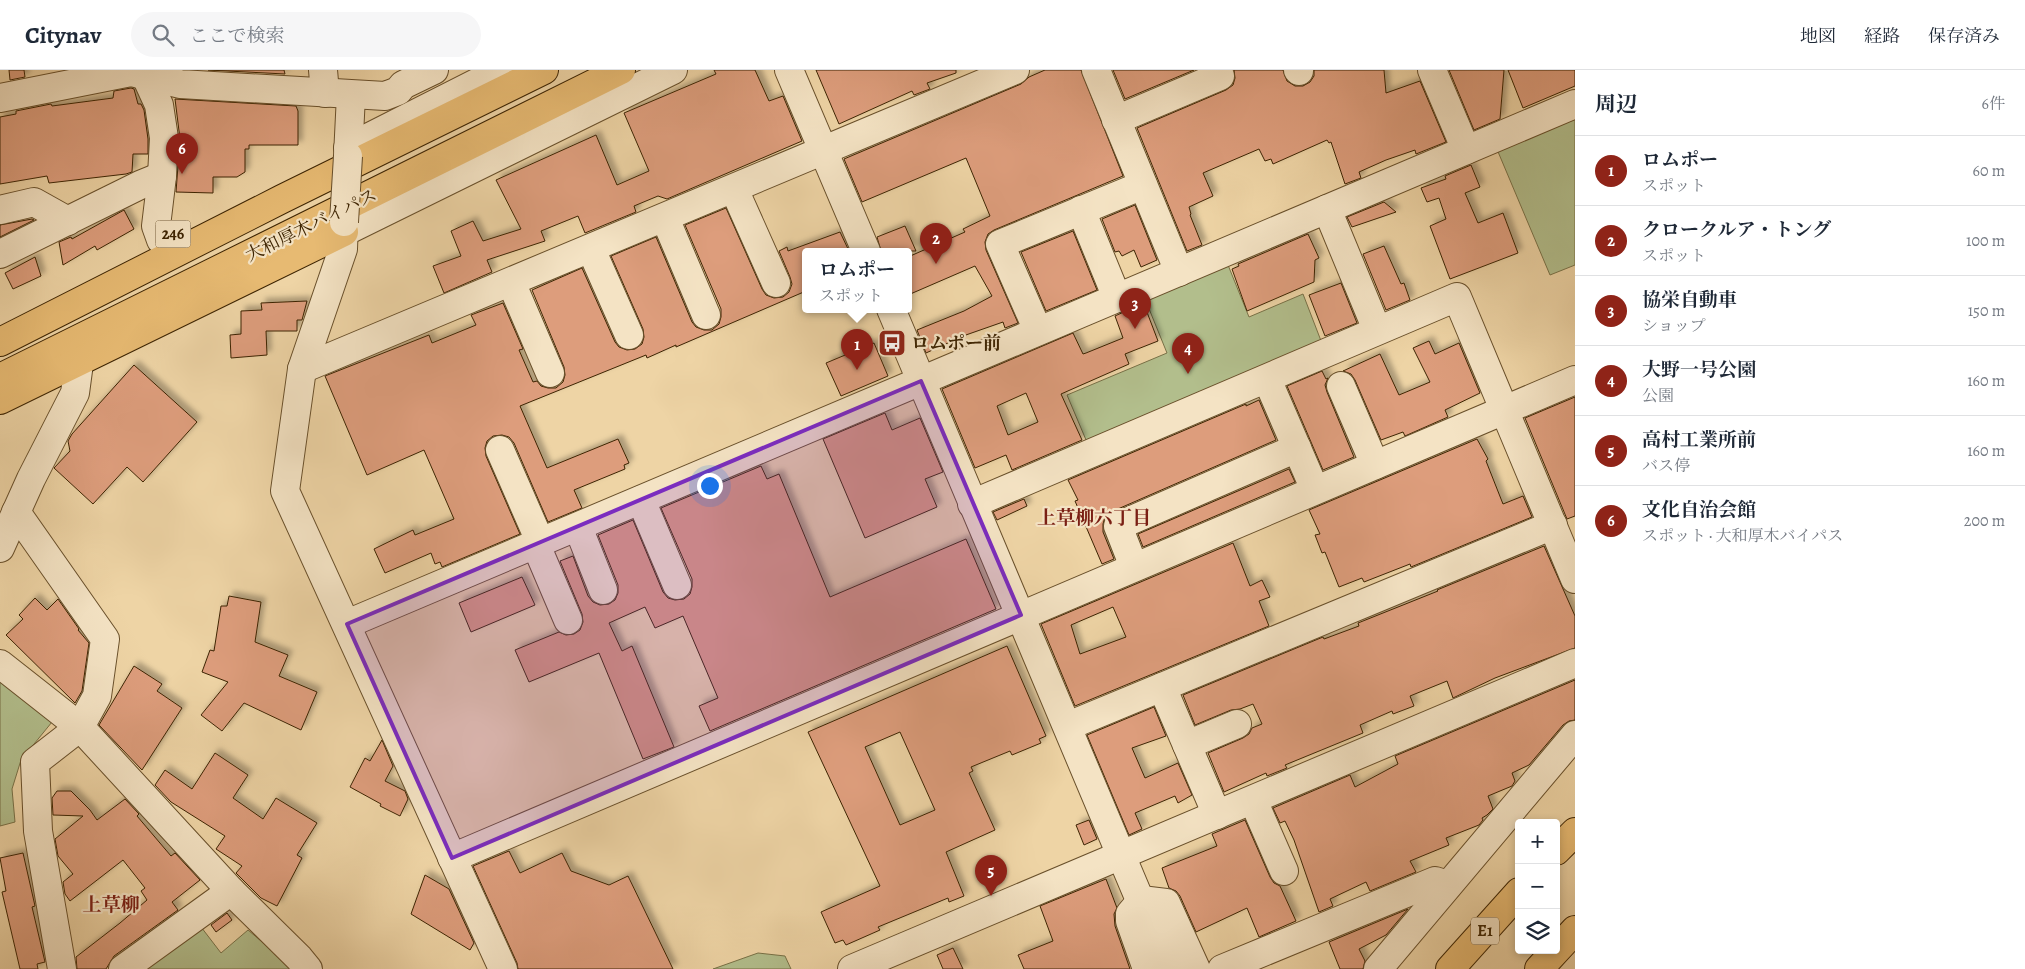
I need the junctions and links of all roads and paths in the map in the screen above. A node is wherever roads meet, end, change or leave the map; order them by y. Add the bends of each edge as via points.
1 (434, 70) edge
2 (502, 70) edge
3 (544, 70) edge
4 (621, 70) edge
5 (674, 70) edge
6 (789, 70) edge
7 (1015, 70) edge
8 (1096, 70) edge
9 (1218, 70) edge
10 (1432, 70) edge
11 (144, 73) edge
12 (181, 77) edge
13 (402, 77) edge
14 (250, 78) edge
15 (39, 80) edge
16 (333, 86) edge
17 (0, 98) edge
18 (1575, 104) edge
19 (1116, 120) junction
20 (1466, 150) junction
21 (348, 152) junction
22 (824, 152) junction
23 (162, 176) junction
24 (1143, 185) junction
25 (734, 189) junction
26 (1327, 209) junction
27 (0, 210) edge
28 (1081, 210) junction
29 (665, 218) junction
30 (68, 220) junction
31 (344, 227) junction
32 (161, 240) junction
33 (865, 248) edge
34 (591, 249) junction
35 (0, 254) edge
36 (1179, 272) junction
37 (511, 282) junction
38 (776, 284) dead end
39 (1117, 298) junction
40 (893, 313) edge
41 (706, 315) dead end
42 (0, 323) edge
43 (1377, 330) junction
44 (1038, 332) junction
45 (629, 335) dead end
46 (0, 342) edge
47 (79, 363) junction
48 (302, 369) junction
49 (550, 373) dead end
50 (0, 378) edge
51 (1267, 378) junction
52 (1575, 380) edge
53 (921, 381) junction
54 (1341, 386) dead end
55 (0, 400) edge
56 (1504, 411) junction
57 (1297, 448) junction
58 (500, 450) dead end
59 (1375, 465) junction
60 (1315, 490) junction
61 (641, 500) junction
62 (972, 504) junction
63 (16, 512) junction
64 (1553, 525) junction
65 (578, 527) junction
66 (538, 543) junction
67 (0, 548) edge
68 (1134, 567) junction
69 (1575, 580) edge
70 (677, 586) dead end
71 (603, 590) dead end
72 (1021, 615) junction
73 (568, 620) dead end
74 (347, 624) junction
75 (1575, 663) edge
76 (0, 664) edge
77 (1162, 687) junction
78 (1237, 724) dead end
79 (1068, 726) junction
80 (80, 727) junction
81 (1575, 735) edge
82 (1188, 745) junction
83 (1253, 800) junction
84 (1217, 815) junction
85 (1575, 828) edge
86 (1575, 832) edge
87 (1560, 846) edge
88 (1560, 847) edge
89 (1122, 855) junction
90 (452, 858) junction
91 (1284, 871) dead end
92 (1448, 885) junction
93 (231, 891) junction
94 (1515, 896) edge
95 (1141, 900) junction
96 (1575, 931) edge
97 (1543, 965) edge
98 (62, 969) edge
99 (123, 969) edge
100 (308, 969) edge
101 (503, 969) edge
102 (852, 969) edge
103 (1147, 969) edge
104 (1169, 969) edge
105 (1196, 969) edge
106 (1222, 969) edge
107 (1378, 969) edge
108 (1450, 969) edge

1 - 13 street
2 - 21 street
3 - 46 highway, 大和厚木バイパス / 246
4 - 50 highway, 大和厚木バイパス
5 - 31 street
6 - 22 street
7 - 22 street
8 - 19 street
9 - 19 street via 1220,76
10 - 20 street
11 - 12 street
11 - 15 street
11 - 23 street via 159,105 164,138
12 - 14 street
13 - 16 street via 398,91 385,96
14 - 16 street
15 - 17 street
16 - 21 street
18 - 20 street
19 - 24 street
20 - 26 street
21 - 31 street, bridge
21 - 32 highway, 246
22 - 25 street
22 - 33 street
23 - 30 street
23 - 32 street via 156,226
24 - 28 street
24 - 36 street
25 - 29 street
25 - 38 street
26 - 36 street
26 - 43 street
27 - 30 street via 34,202
28 - 39 street
28 - 44 street via 1000,244
29 - 34 street
29 - 41 street
30 - 35 street
31 - 47 highway
31 - 48 street via 343,249
32 - 42 highway, 246
34 - 37 street
34 - 45 street
36 - 39 street
37 - 48 street
37 - 49 street
39 - 44 street
40 - 53 street
43 - 51 street
43 - 56 street via 1457,297
44 - 53 street
47 - 55 highway
47 - 63 street via 75,393
48 - 74 street via 285,491
51 - 57 street
51 - 62 street
52 - 56 street
53 - 61 street
53 - 62 street
54 - 59 street
56 - 59 street
56 - 64 street
57 - 60 street
57 - 68 street via 1118,526
58 - 66 street
59 - 60 street
60 - 68 street
61 - 65 street
61 - 70 street
62 - 72 street
63 - 67 street
63 - 80 street via 105,639 97,696
64 - 69 street
64 - 77 street
65 - 66 street
65 - 71 street
66 - 73 street
66 - 74 street
68 - 72 street
72 - 79 street
72 - 90 street
74 - 90 street
75 - 83 street
76 - 80 street
77 - 79 street
77 - 82 street
78 - 82 street
79 - 89 street
80 - 93 street
80 - 98 street via 36,762 38,831
81 - 92 street
82 - 84 street
83 - 84 street
83 - 91 street
84 - 89 street
85 - 87 street
86 - 88 highway
89 - 95 street
89 - 102 street
90 - 101 street
92 - 106 street via 1435,881
92 - 107 street
93 - 99 street
93 - 100 street
94 - 108 highway, E1
95 - 103 street via 1130,914 1130,921
95 - 104 street
95 - 105 street via 1166,903
96 - 97 highway

